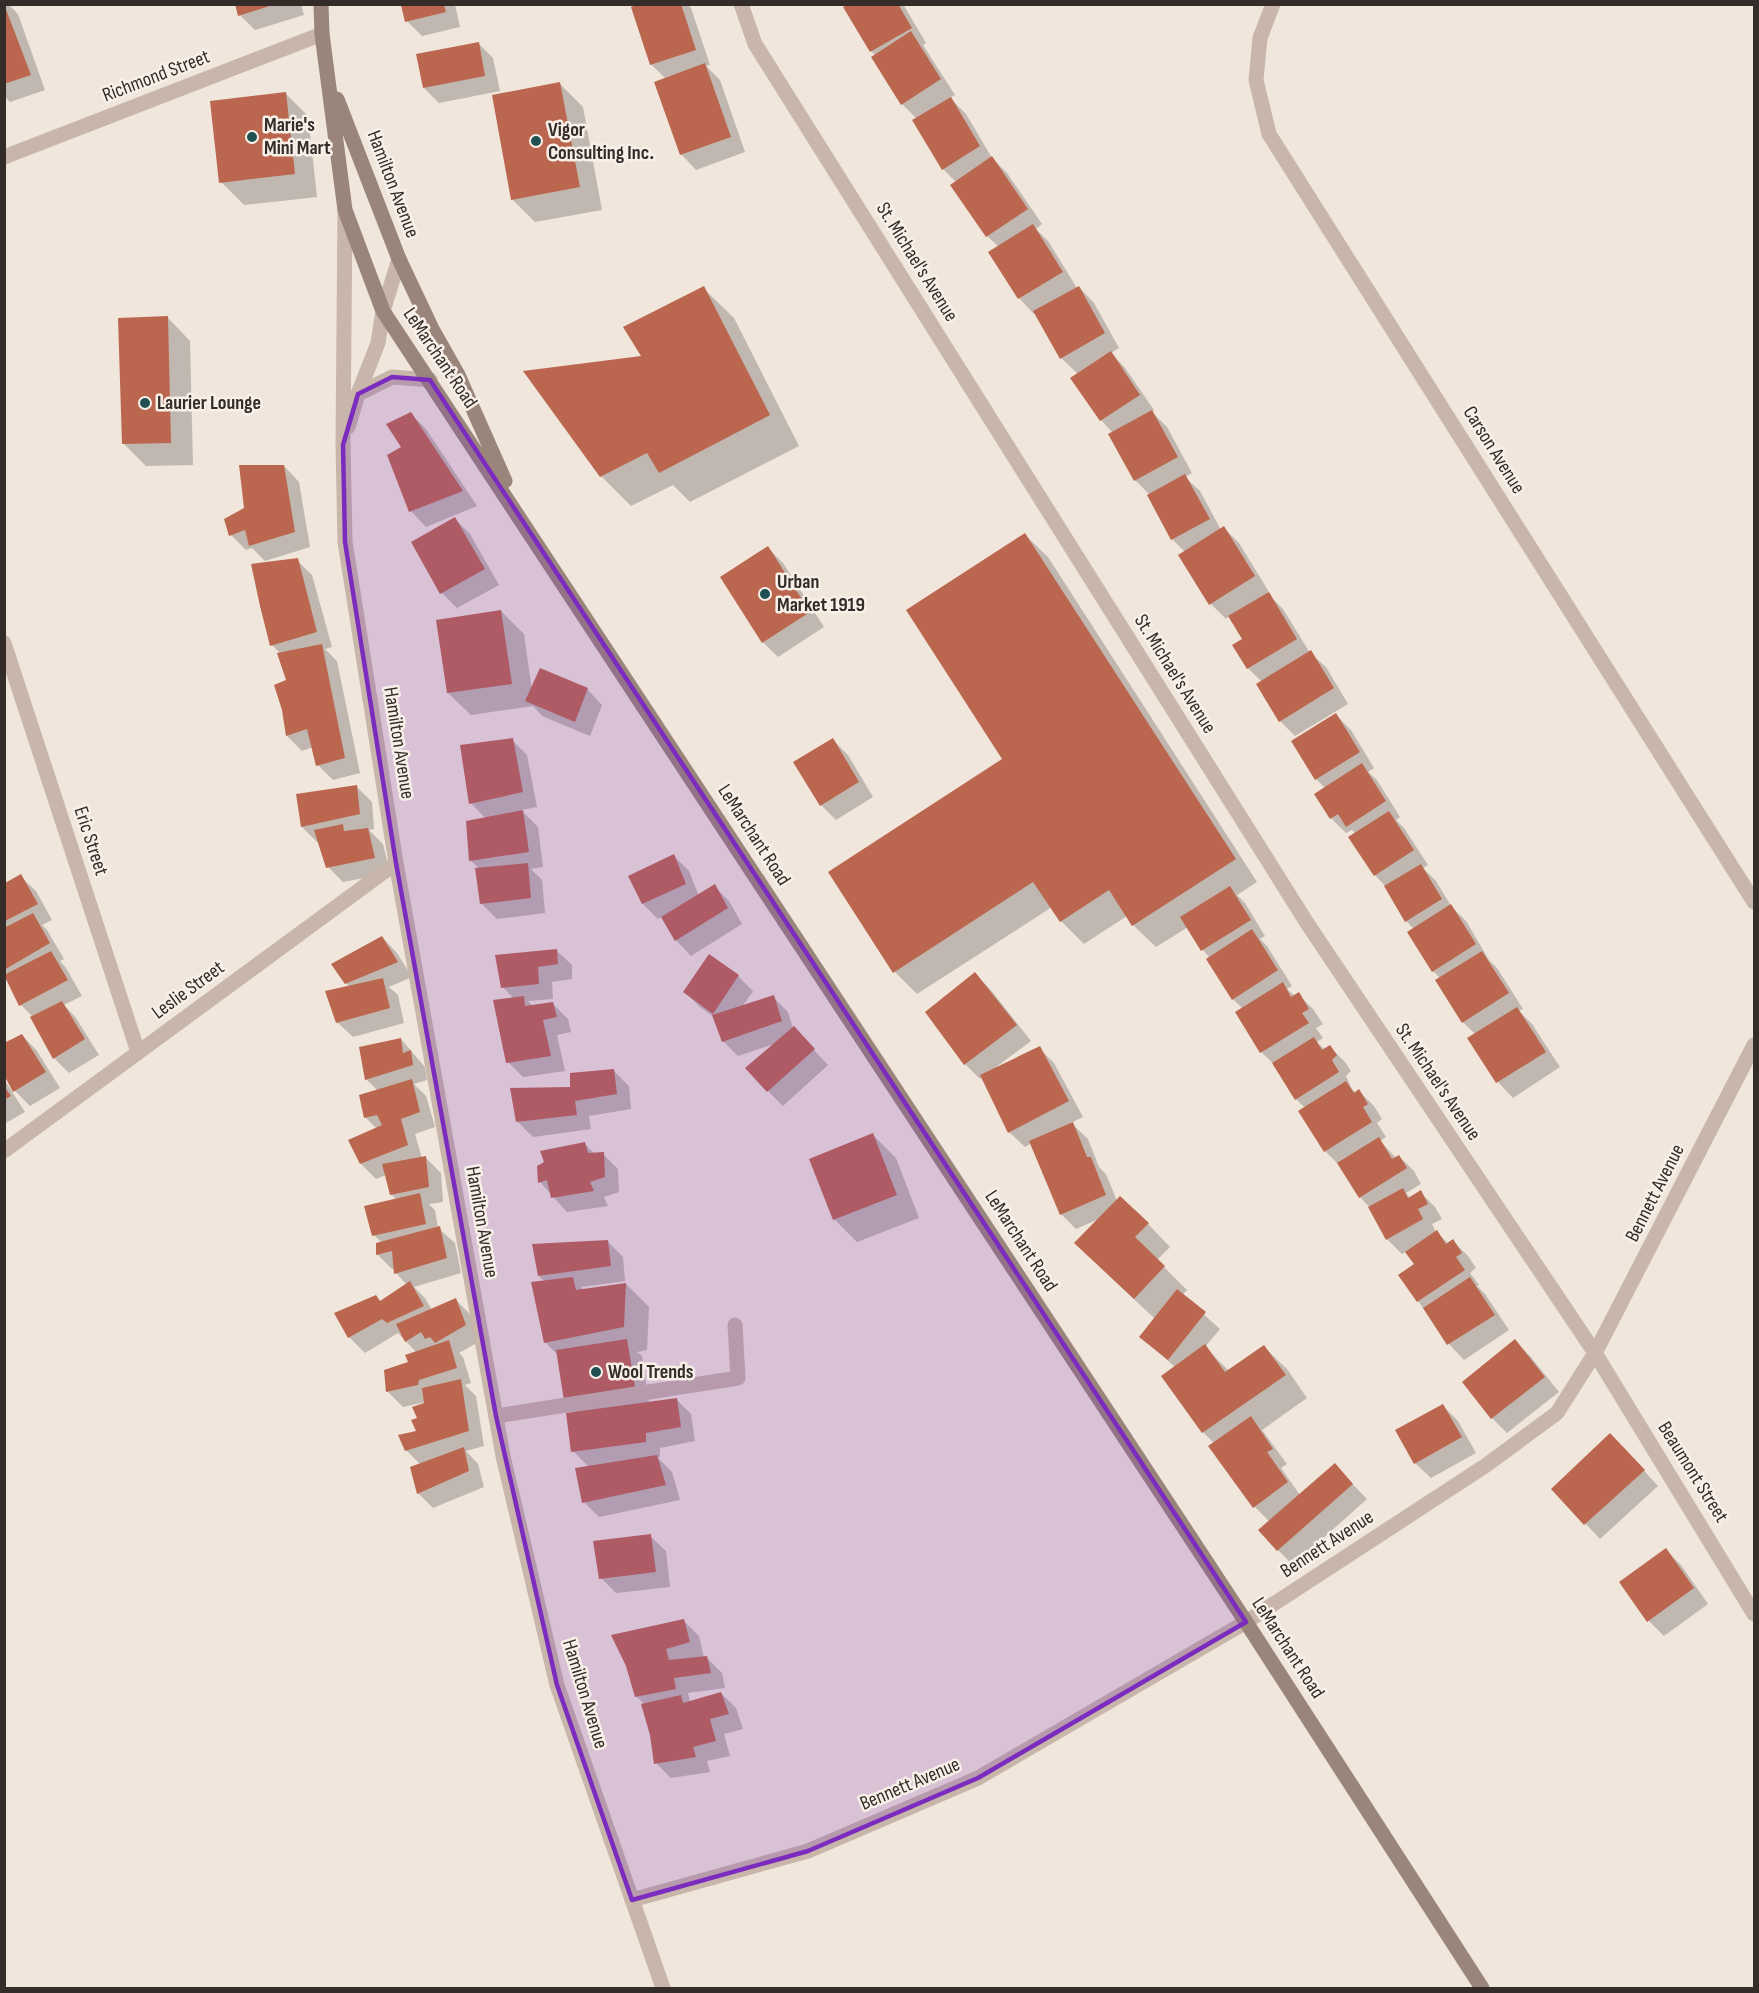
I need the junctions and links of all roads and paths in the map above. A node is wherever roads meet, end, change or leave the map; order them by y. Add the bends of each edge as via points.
1 (321, 4) edge
2 (741, 4) edge
3 (1273, 4) edge
4 (322, 34) junction
5 (328, 77) junction
6 (4, 157) edge
7 (345, 210) junction
8 (399, 259) junction
9 (383, 310) junction
10 (430, 380) junction
11 (358, 394) junction
12 (343, 445) junction
13 (522, 519) junction
14 (4, 644) edge
15 (396, 863) junction
16 (1755, 902) edge
17 (1755, 1046) edge
18 (138, 1052) junction
19 (4, 1151) edge
20 (735, 1325) dead end
21 (1594, 1353) junction
22 (496, 1416) junction
23 (1755, 1614) edge
24 (1246, 1622) junction
25 (632, 1900) junction
26 (663, 1989) edge
27 (1482, 1989) edge

1 - 4 main road, Hamilton Avenue
2 - 21 street, St. Michael's Avenue via 756,44 1306,923
3 - 16 street, Carson Avenue via 1260,38 1256,80 1269,134
4 - 5 main road, Hamilton Avenue
4 - 6 street, Richmond Street
5 - 7 main road, Hamilton Avenue
5 - 8 main road, Hamilton Avenue
7 - 9 main road, LeMarchant Road
7 - 12 street, Hamilton Avenue
8 - 9 street, Hamilton Avenue
8 - 13 main road, LeMarchant Road via 432,330 459,375
9 - 10 main road, LeMarchant Road
9 - 11 street, Hamilton Avenue via 378,343
10 - 11 street via 392,377
10 - 13 main road, LeMarchant Road
11 - 12 street, Hamilton Avenue
12 - 15 street, Hamilton Avenue via 345,542
13 - 24 main road, LeMarchant Road
14 - 18 street, Eric Street
15 - 18 street, Leslie Street
15 - 22 street, Hamilton Avenue
17 - 21 street, Bennett Avenue
18 - 19 street, Leslie Street
20 - 22 street via 738,1378
21 - 23 street, Beaumont Street
21 - 24 street, Bennett Avenue via 1557,1413 1485,1466
22 - 25 street, Hamilton Avenue via 557,1685
24 - 25 street, Bennett Avenue via 978,1778 808,1851
24 - 27 main road, LeMarchant Road
25 - 26 street, Hamilton Avenue

